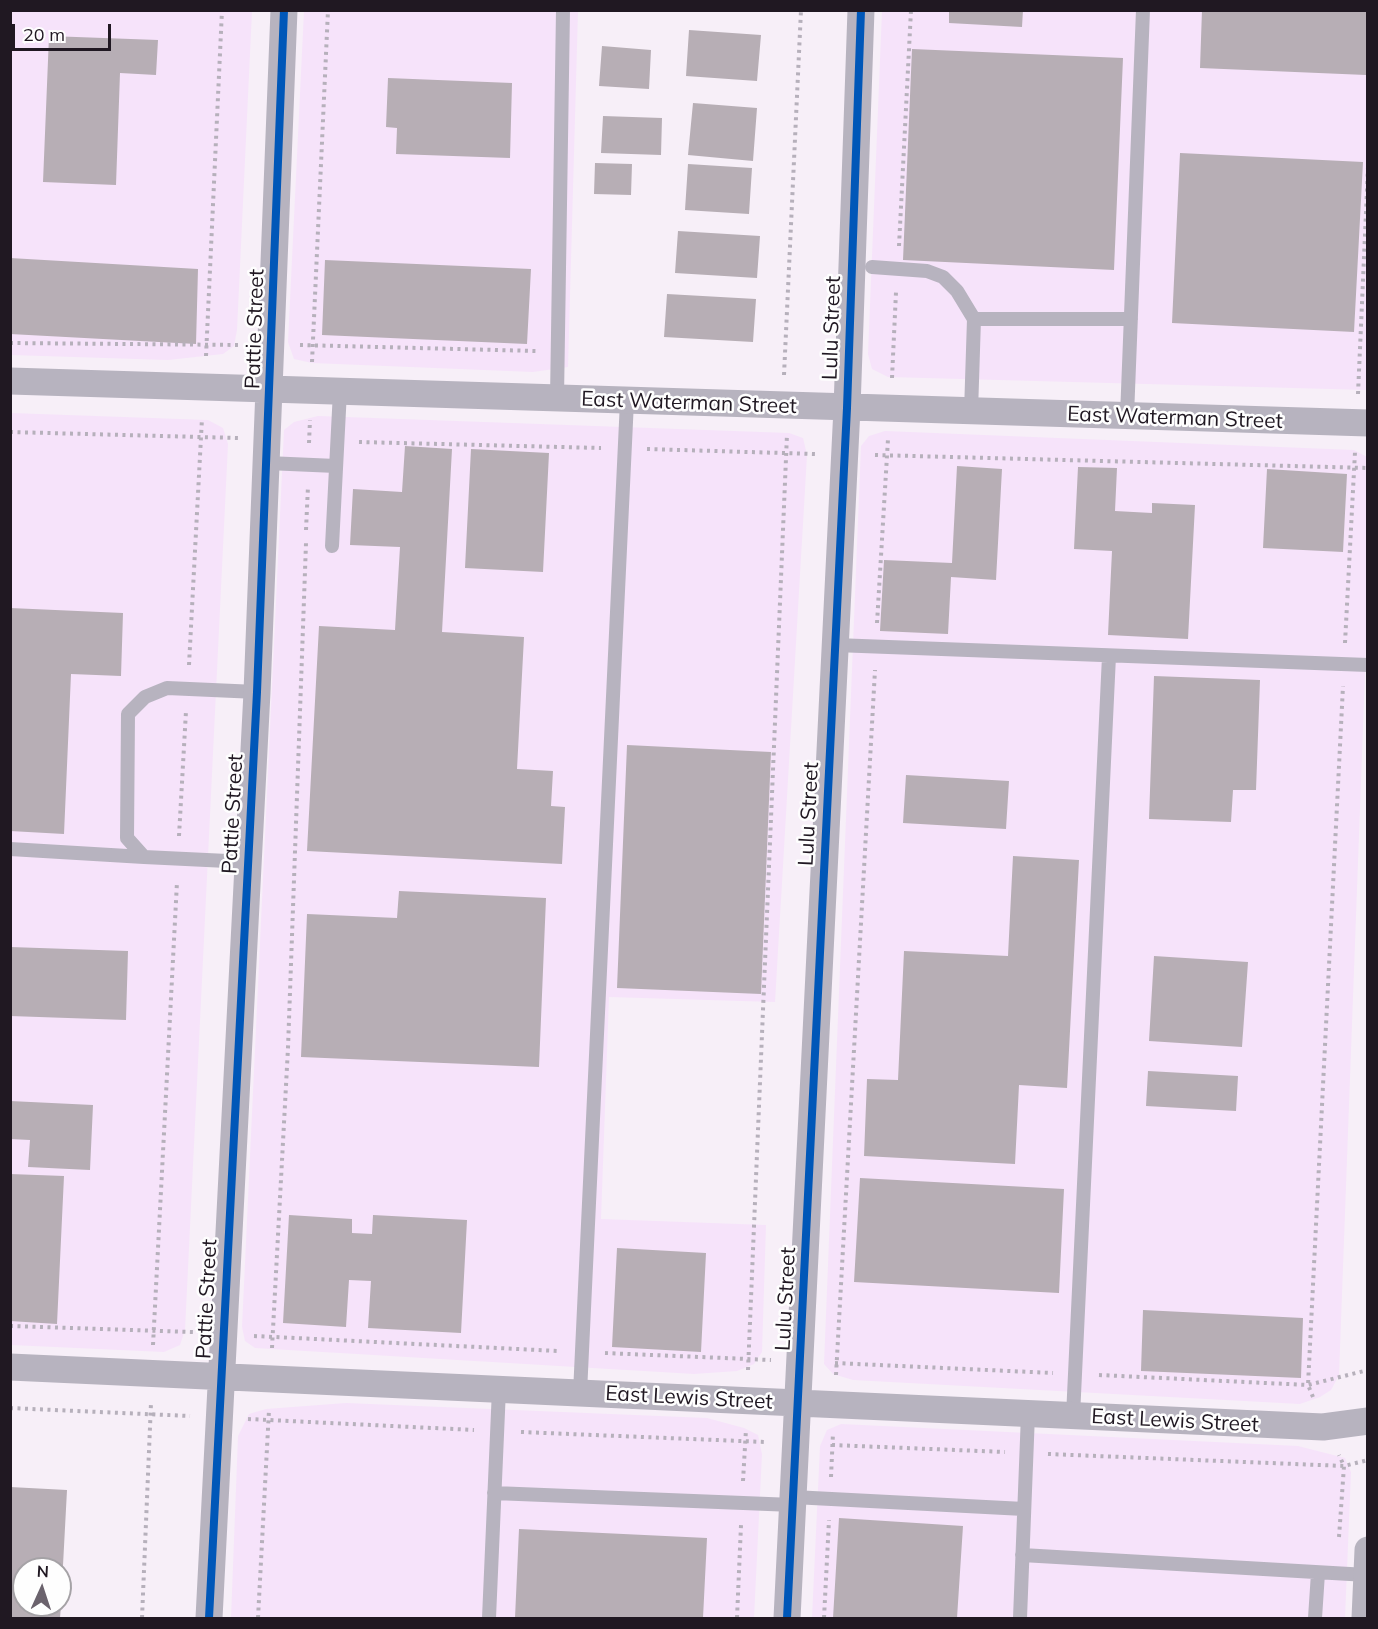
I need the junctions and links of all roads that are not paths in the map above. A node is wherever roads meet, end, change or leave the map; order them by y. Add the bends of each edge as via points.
1 (284, 10) edge
2 (563, 10) edge
3 (861, 10) edge
4 (1143, 10) edge
5 (872, 267) dead end
6 (974, 319) junction
7 (1131, 319) junction
8 (10, 381) edge
9 (271, 389) junction
10 (340, 392) junction
11 (557, 398) junction
12 (627, 401) junction
13 (847, 408) junction
14 (971, 412) junction
15 (1127, 416) junction
16 (1362, 423) edge
17 (268, 451) junction
18 (336, 466) junction
19 (332, 546) dead end
20 (835, 645) junction
21 (1109, 656) junction
22 (1368, 665) edge
23 (257, 692) junction
24 (10, 849) edge
25 (144, 857) junction
26 (248, 862) junction
27 (10, 1367) edge
28 (221, 1376) junction
29 (499, 1389) junction
30 (580, 1393) junction
31 (798, 1403) junction
32 (1029, 1414) junction
33 (1073, 1416) junction
34 (1368, 1421) edge
35 (495, 1493) junction
36 (793, 1501) junction
37 (1024, 1509) junction
38 (1022, 1556) junction
39 (1367, 1563) edge
40 (1318, 1573) junction
41 (209, 1618) edge
42 (489, 1618) edge
43 (788, 1618) edge
44 (1020, 1618) edge
45 (1315, 1618) edge
46 (1365, 1618) edge

1 - 9 street, Pattie Street
2 - 11 lane
3 - 13 street, Lulu Street
4 - 7 lane
5 - 6 lane via 927,271 943,277
6 - 7 lane
6 - 14 lane
7 - 15 lane
8 - 9 street, East Waterman Street
9 - 10 street, East Waterman Street
9 - 17 street, Pattie Street
10 - 11 street, East Waterman Street
10 - 18 lane
11 - 12 street, East Waterman Street
12 - 13 street, East Waterman Street
12 - 30 lane
13 - 14 street, East Waterman Street
13 - 20 street, Lulu Street
14 - 15 street, East Waterman Street
15 - 16 street, East Waterman Street
17 - 18 lane via 309,464
17 - 23 street, Pattie Street
18 - 19 lane
20 - 21 lane
20 - 31 street, Lulu Street
21 - 22 lane
21 - 33 lane
23 - 25 lane via 167,688 145,698 129,714 127,838
23 - 26 street, Pattie Street
24 - 25 lane
25 - 26 lane
26 - 28 street, Pattie Street
27 - 28 street, East Lewis Street
28 - 29 street, East Lewis Street
28 - 41 street, Pattie Street
29 - 30 street, East Lewis Street
29 - 35 lane
30 - 31 street, East Lewis Street
31 - 32 street, East Lewis Street
31 - 36 street, Lulu Street
32 - 33 street, East Lewis Street
32 - 37 lane
33 - 34 street, East Lewis Street via 1327,1427
35 - 36 lane via 742,1503
35 - 42 lane
36 - 37 lane via 830,1498
36 - 43 street, Lulu Street
37 - 38 lane
38 - 40 lane
38 - 44 lane
39 - 40 lane via 1336,1574
39 - 46 street
40 - 45 lane

